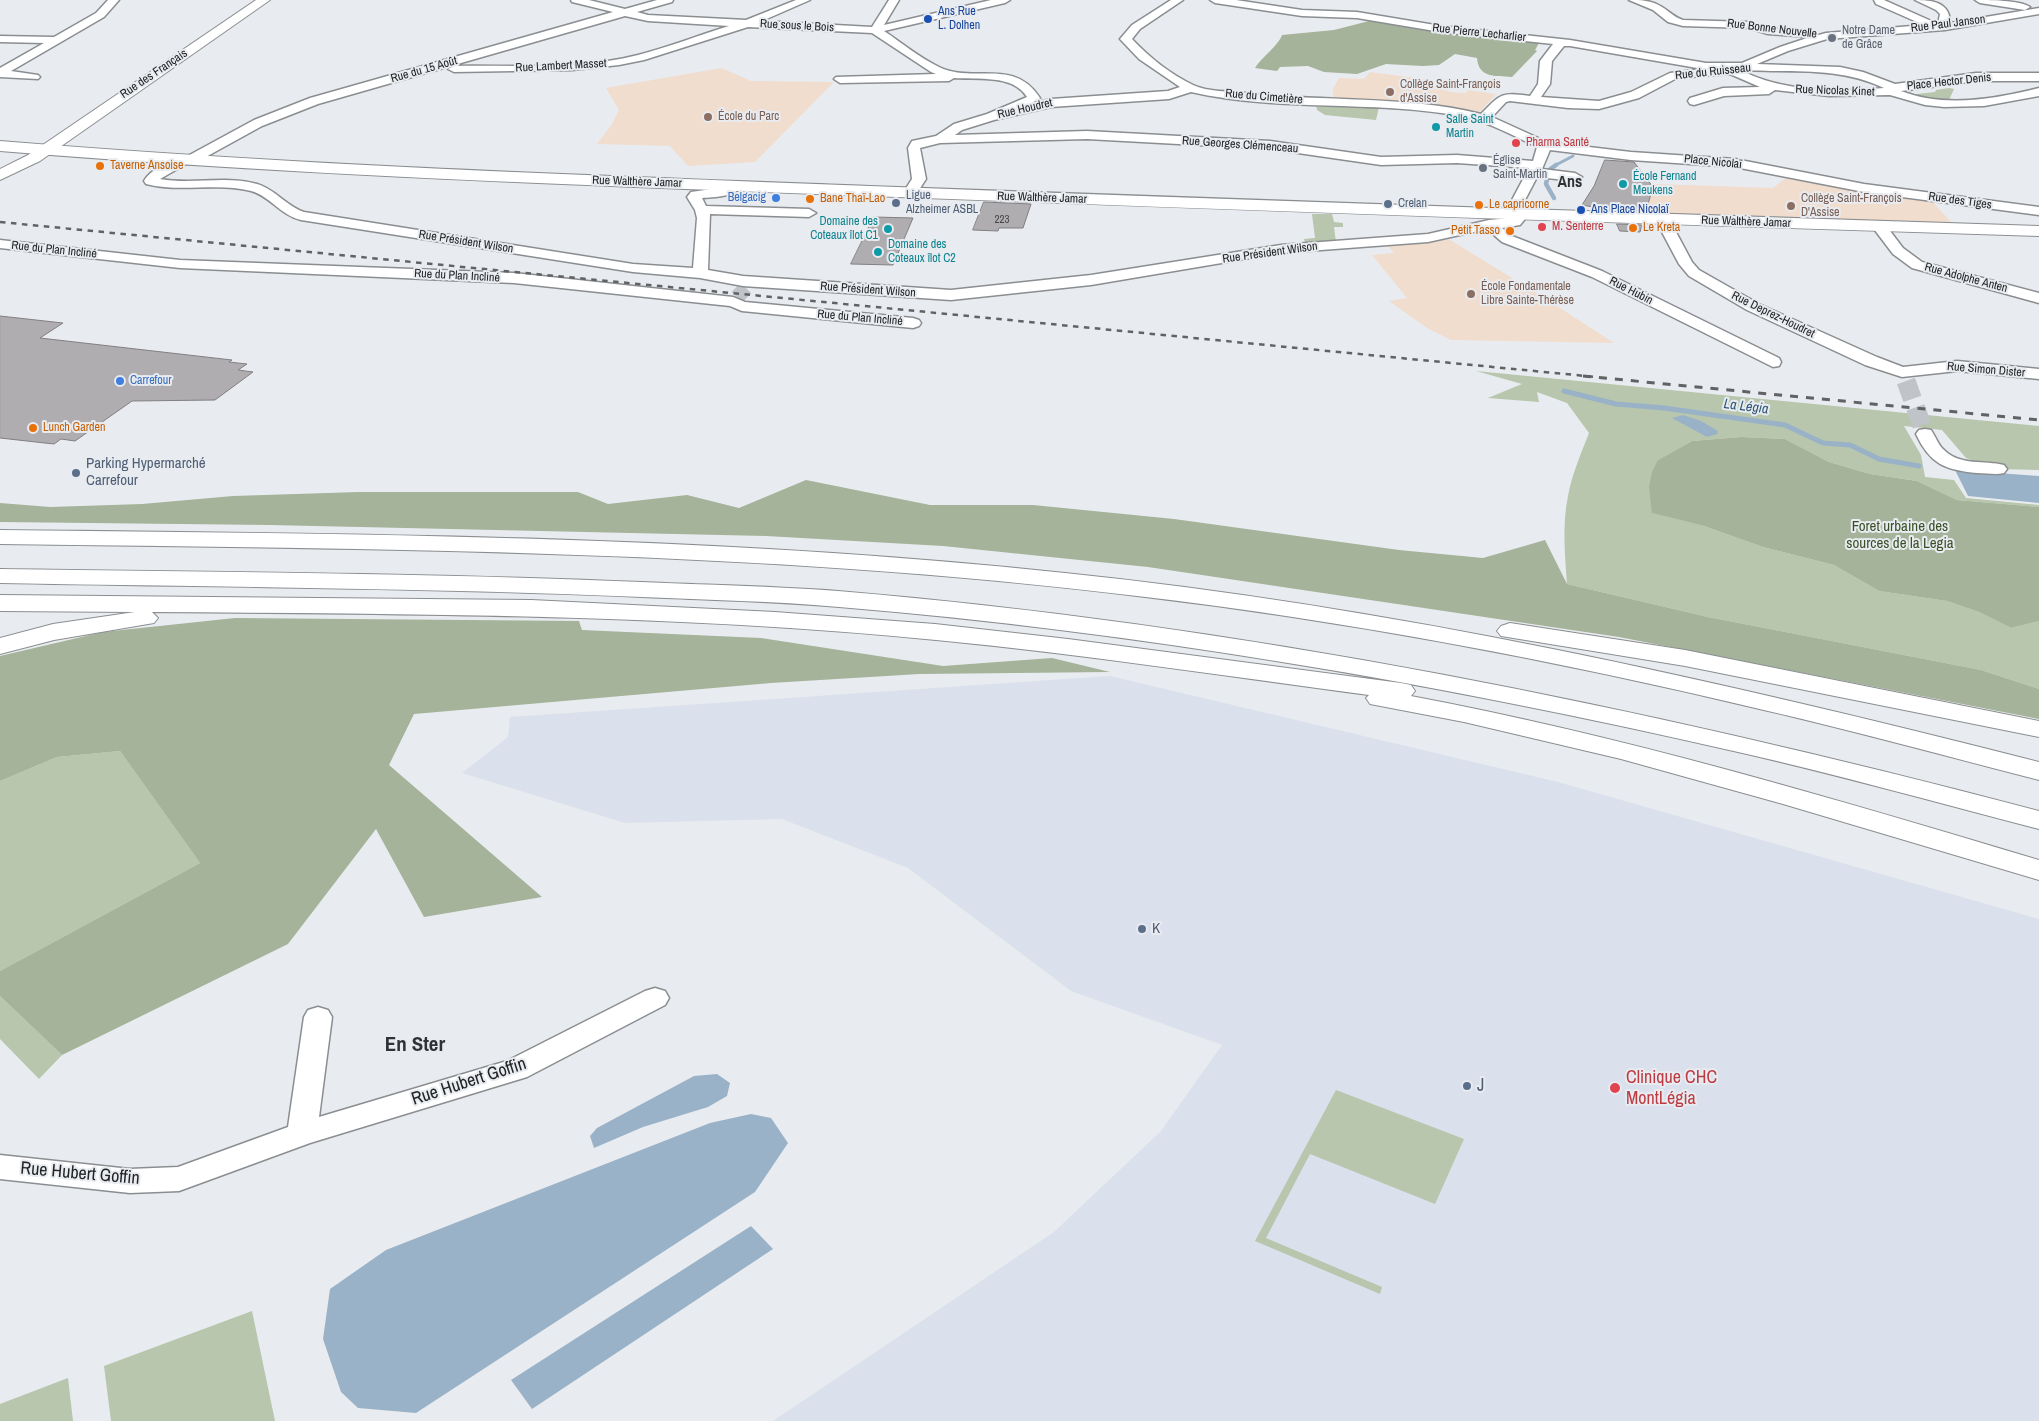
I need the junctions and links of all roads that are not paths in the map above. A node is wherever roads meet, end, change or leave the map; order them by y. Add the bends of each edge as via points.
1 (114, 0) edge
2 (264, 0) edge
3 (576, 0) edge
4 (668, 0) edge
5 (805, 0) edge
6 (894, 0) edge
7 (999, 0) edge
8 (1005, 0) edge
9 (1178, 0) edge
10 (1215, 0) edge
11 (1634, 0) edge
12 (1879, 0) edge
13 (1920, 0) edge
14 (1980, 0) edge
15 (2039, 10) edge
16 (626, 12) junction
17 (745, 24) junction
18 (1942, 27) junction
19 (875, 30) junction
20 (1826, 36) junction
21 (0, 39) edge
22 (54, 40) junction
23 (1561, 42) junction
24 (1744, 67) junction
25 (431, 68) junction
26 (1731, 70) junction
27 (0, 74) edge
28 (956, 75) junction
29 (34, 77) dead end
30 (2039, 77) edge
31 (840, 79) dead end
32 (1190, 88) junction
33 (1780, 88) junction
34 (1892, 90) junction
35 (2039, 92) edge
36 (1534, 99) junction
37 (1694, 101) dead end
38 (990, 117) junction
39 (1484, 118) junction
40 (940, 139) junction
41 (1544, 145) junction
42 (0, 146) edge
43 (45, 150) junction
44 (185, 161) junction
45 (1536, 168) junction
46 (0, 175) edge
47 (1576, 177) dead end
48 (221, 183) joint
49 (736, 186) junction
50 (1880, 190) joint
51 (910, 194) junction
52 (702, 210) junction
53 (2039, 211) edge
54 (809, 213) dead end
55 (1517, 215) junction
56 (1662, 219) junction
57 (1488, 224) junction
58 (1879, 226) junction
59 (2039, 231) edge
60 (0, 244) edge
61 (700, 274) junction
62 (742, 292) junction
63 (2039, 298) edge
64 (913, 323) dead end
65 (1773, 362) dead end
66 (2039, 374) edge
67 (1904, 376) joint
68 (1925, 434) tunnel mouth
69 (1998, 469) dead end
70 (0, 537) edge
71 (0, 576) edge
72 (0, 602) edge
73 (379, 606) junction
74 (1374, 623) junction
75 (0, 646) edge
76 (1226, 668) junction
77 (1545, 701) junction
78 (2039, 729) edge
79 (2039, 771) edge
80 (2039, 820) edge
81 (2039, 870) edge
82 (655, 998) dead end
83 (318, 1016) dead end
84 (302, 1134) junction
85 (0, 1167) edge

1 - 22 street via 100,14
2 - 43 main road, Rue des Français
3 - 16 street, Rue sous le Bois
4 - 16 street, Rue du 15 Août
5 - 17 street, Rue Lambert Masset
6 - 19 street
7 - 8 street
7 - 19 street
9 - 32 street, Rue du Cimetière via 1136,27 1126,40 1142,57
10 - 23 street, Rue Pierre Lecharlier
11 - 20 street, Rue Bonne Nouvelle via 1657,8 1672,20 1683,23 1749,24 1768,31
12 - 18 street
13 - 18 street via 1940,8 1945,14
14 - 15 street
15 - 18 street, Rue Paul Janson
16 - 17 street, Rue sous le Bois via 648,18
16 - 25 street, Rue du 15 Août
17 - 19 street, Rue sous le Bois
17 - 25 street, Rue Lambert Masset via 640,58 613,63 572,68
18 - 20 street, Rue Paul Janson
19 - 28 street via 935,70
20 - 24 street, Rue Paul Janson via 1748,62
21 - 22 street
22 - 27 street
23 - 24 street, Rue Pierre Lecharlier via 1696,64
23 - 36 street via 1546,61 1544,84
24 - 26 street, Rue du Ruisseau
24 - 34 street, Rue du Ruisseau via 1844,70 1864,75
25 - 44 street, Rue du 15 Août via 290,110
26 - 33 street, Rue Nicolas Kinet
26 - 36 street, Rue du Ruisseau via 1674,75 1635,95 1599,105
27 - 29 street
28 - 31 street
28 - 38 street via 1010,78 1024,86 1034,98
30 - 34 street, Place Hector Denis via 1976,77
32 - 38 street, Rue Houdret via 1169,95 1051,103
32 - 39 street, Rue du Cimetière via 1261,98 1417,107
33 - 34 street, Rue Nicolas Kinet via 1846,92
33 - 37 street, Rue Nicolas Kinet via 1723,92
34 - 35 street, Place Hector Denis via 1913,100 1935,102 1996,101
36 - 39 street, Rue du Ruisseau via 1502,99
38 - 40 street, Rue Houdret via 958,127
39 - 41 street, Place Nicolaï
40 - 45 street, Rue Georges Clémenceau via 1087,135 1270,145 1381,160 1457,158
40 - 51 street, Rue Houdret via 921,142 914,148 919,179
41 - 45 street
41 - 50 street, Place Nicolaï via 1630,156 1735,163
42 - 43 main road, Rue Walthère Jamar
43 - 44 main road, Rue Walthère Jamar
43 - 46 main road, Rue des Français
44 - 48 street, Rue du 15 Août via 151,181
44 - 49 main road, Rue Walthère Jamar via 345,171
45 - 47 street, Rue Georges Clémenceau
45 - 55 street via 1516,206
48 - 61 street, Rue Président Wilson via 261,189 289,212 301,216 621,266
49 - 51 main road, Rue Walthère Jamar
49 - 52 street via 722,192 696,195 694,198
50 - 53 street, Rue des Tiges
51 - 55 main road, Rue Walthère Jamar
52 - 54 street
52 - 61 street
55 - 56 main road, Rue Walthère Jamar
55 - 57 street, Rue Président Wilson via 1514,222
56 - 58 main road, Rue Walthère Jamar
56 - 67 street, Rue Deprez-Houdret via 1686,264 1702,278 1761,311
57 - 62 street, Rue Président Wilson via 1428,238 1281,249 1091,280 951,295
57 - 65 street, Rue Hubin via 1507,239 1597,274
58 - 59 main road, Rue Walthère Jamar
58 - 63 street, Rue Adolphe Anten via 1898,251 1916,265
60 - 62 street, Rue du Plan Incliné via 180,264 514,278
61 - 62 street, Rue Président Wilson
62 - 64 street, Rue du Plan Incliné via 742,306
66 - 67 street, Rue Simon Dister via 1957,366 1935,367
68 - 69 street via 1939,466 1954,464
70 - 74 main road via 571,546 812,558 1068,580
71 - 77 main road via 568,586 833,599 1079,623 1207,641 1410,674
72 - 73 main road
73 - 75 main road via 228,610 147,617 54,632
73 - 76 main road via 642,612 803,622 944,633
74 - 78 main road via 1444,622 1556,637 1686,658
74 - 79 main road via 1682,683
76 - 77 main road via 1502,705
76 - 81 main road via 1524,726 1636,753
77 - 80 main road via 1768,751
82 - 84 street, Rue Hubert Goffin via 517,1069
83 - 84 street
84 - 85 street, Rue Hubert Goffin via 179,1179 130,1181

